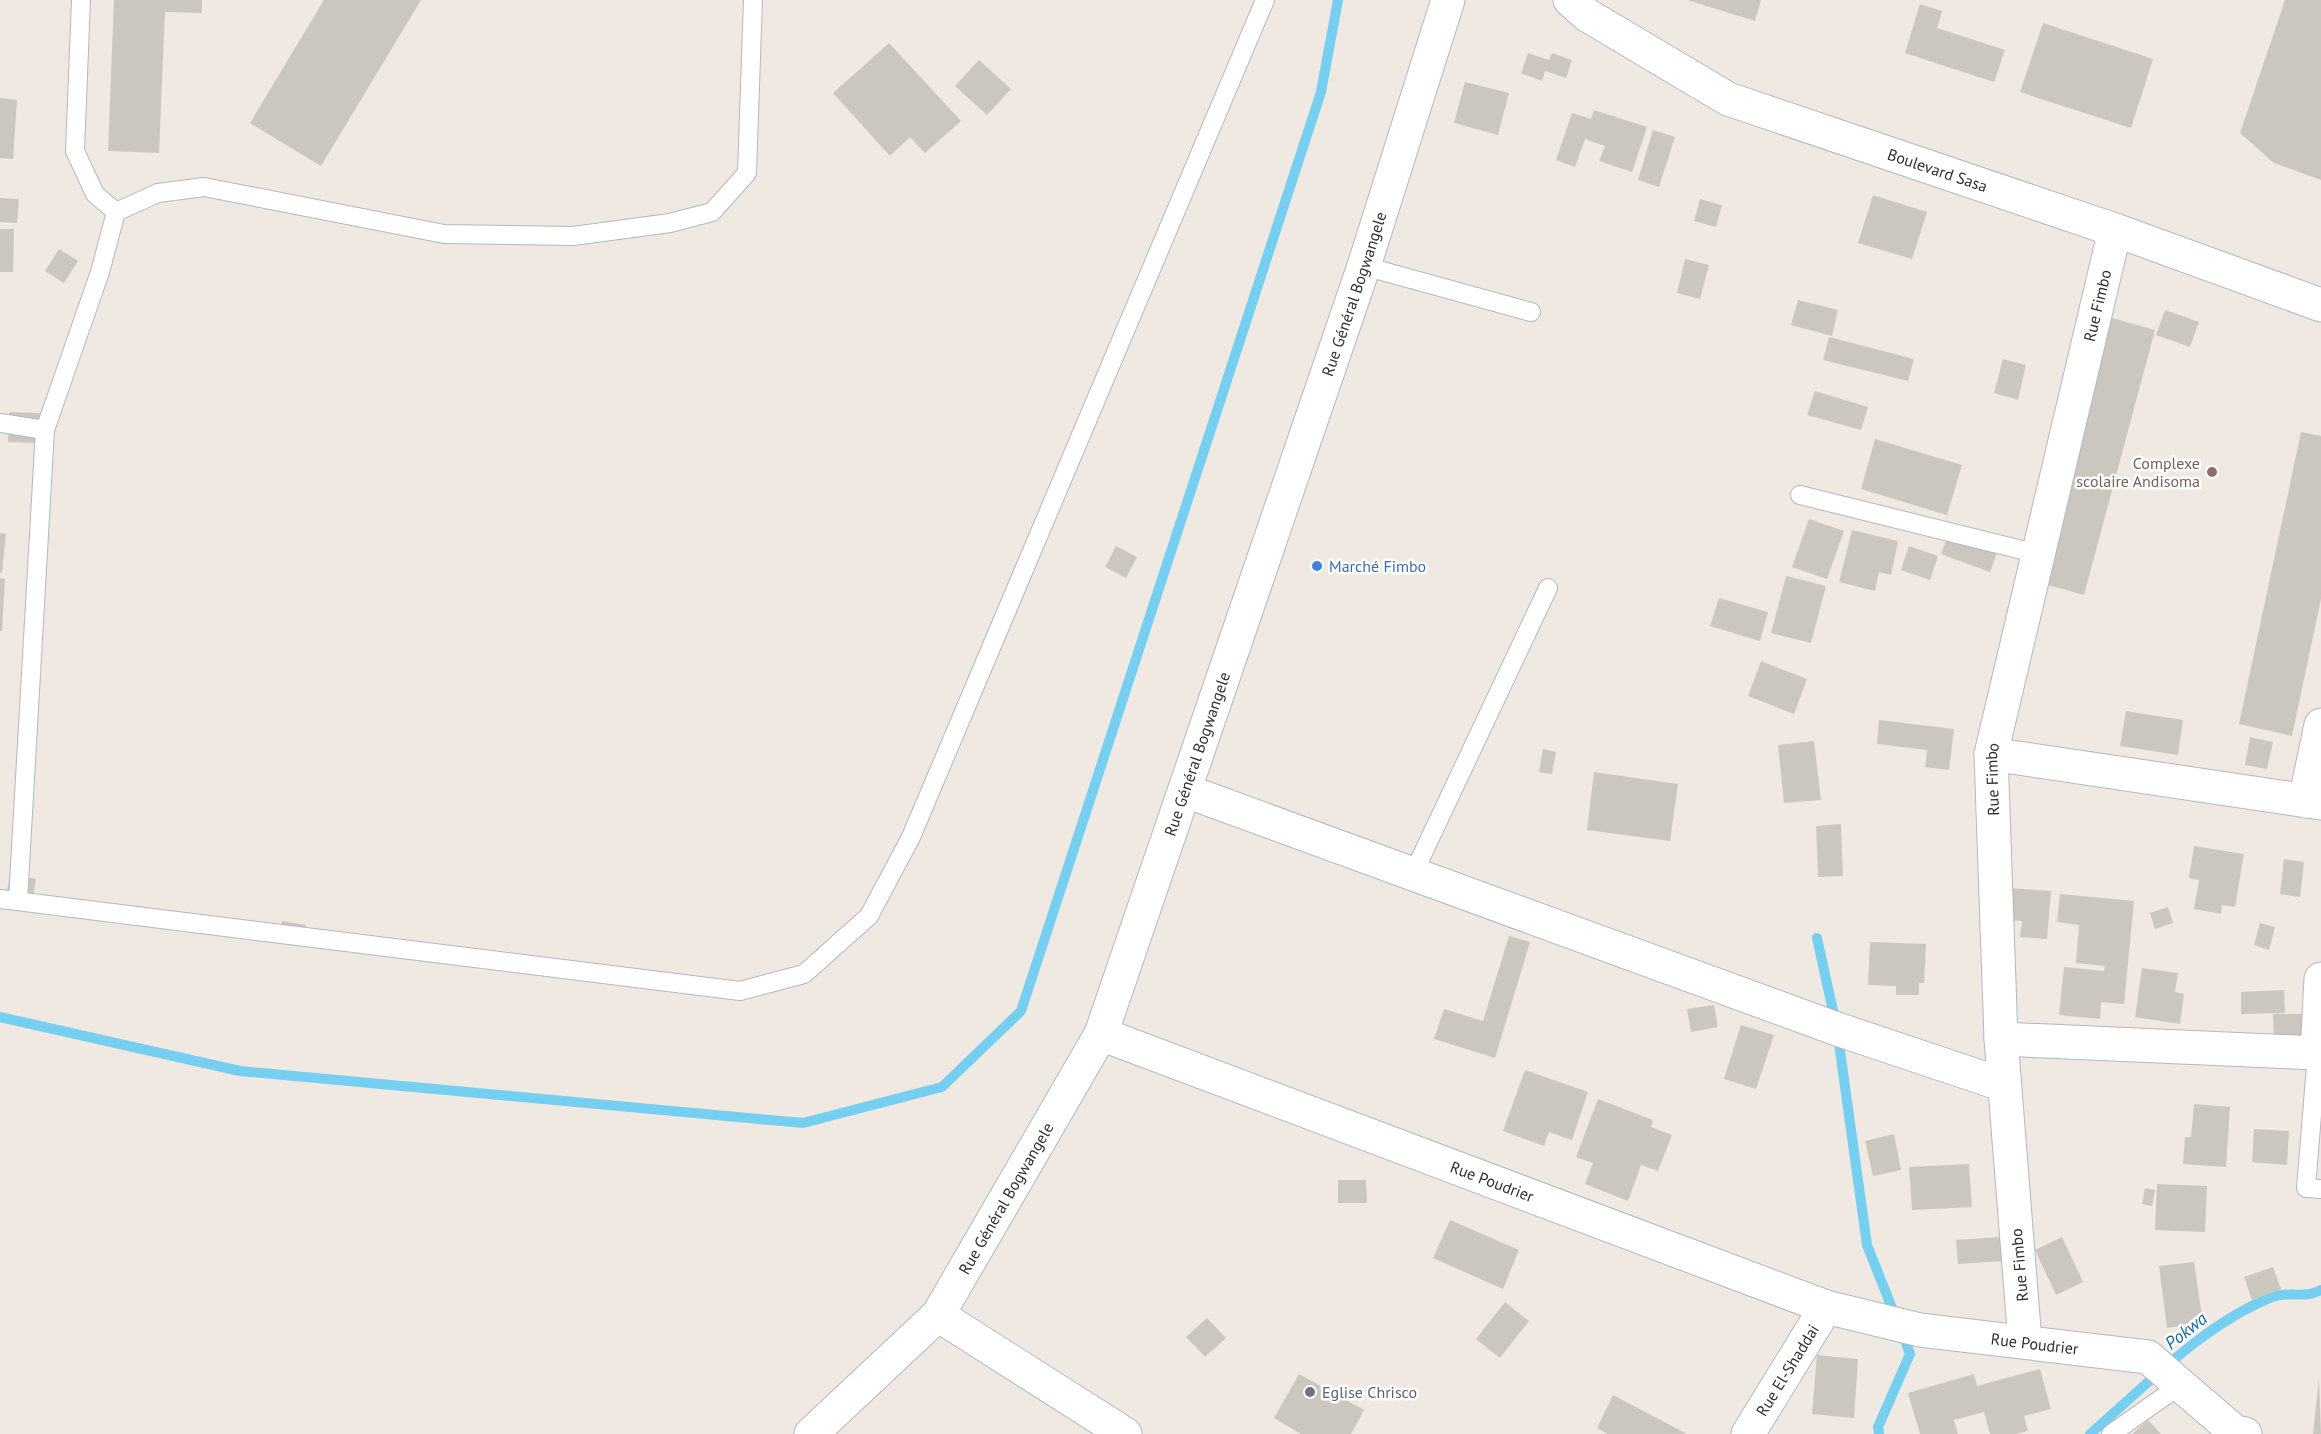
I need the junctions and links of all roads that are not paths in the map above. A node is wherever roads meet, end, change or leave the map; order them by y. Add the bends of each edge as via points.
1 (81, 0) edge
2 (753, 0) edge
3 (1265, 0) edge
4 (1448, 0) edge
5 (1570, 0) edge
6 (116, 212) junction
7 (2115, 230) junction
8 (1364, 266) junction
9 (2321, 305) edge
10 (1531, 312) dead end
11 (0, 423) edge
12 (45, 430) junction
13 (1800, 495) dead end
14 (2038, 554) junction
15 (1548, 588) dead end
16 (2321, 725) edge
17 (1991, 754) junction
18 (1186, 791) junction
19 (2313, 802) edge
20 (1414, 873) junction
21 (9, 899) edge
22 (2321, 979) edge
23 (1101, 1034) junction
24 (2001, 1039) junction
25 (2317, 1053) junction
26 (2004, 1085) junction
27 (2313, 1189) edge
28 (1826, 1308) junction
29 (938, 1315) junction
30 (2025, 1342) junction
31 (2177, 1384) junction
32 (811, 1434) edge
33 (1125, 1434) edge
34 (1748, 1434) edge
35 (2111, 1434) edge
36 (2245, 1434) edge

1 - 6 lane via 75,151 95,194
2 - 6 lane via 747,173 712,212 670,223 573,236 444,234 204,187 158,193
3 - 21 lane via 911,837 869,916 804,974 740,992
4 - 8 street, Rue Général Bogwangele
5 - 7 street, Boulevard Sasa via 1587,15 1728,99
6 - 12 lane via 100,272
7 - 9 street, Boulevard Sasa
7 - 14 street, Rue Fimbo
8 - 10 lane
8 - 18 street, Rue Général Bogwangele
11 - 12 lane
12 - 21 lane
13 - 14 lane
14 - 17 street, Rue Fimbo
15 - 20 lane
16 - 19 street
17 - 19 street
17 - 24 street, Rue Fimbo
18 - 20 street
18 - 23 street, Rue Général Bogwangele
20 - 26 street via 1837,1029
22 - 25 street
23 - 28 street, Rue Poudrier
23 - 29 street, Rue Général Bogwangele
24 - 25 street
24 - 26 street, Rue Fimbo
25 - 27 lane
26 - 30 street, Rue Fimbo
28 - 30 street, Rue Poudrier via 1920,1330
28 - 34 street, Rue El-Shaddai
29 - 32 street, Rue Général Bogwangele
29 - 33 street
30 - 31 street, Rue Poudrier via 2148,1357
31 - 35 lane
31 - 36 street via 2235,1432

